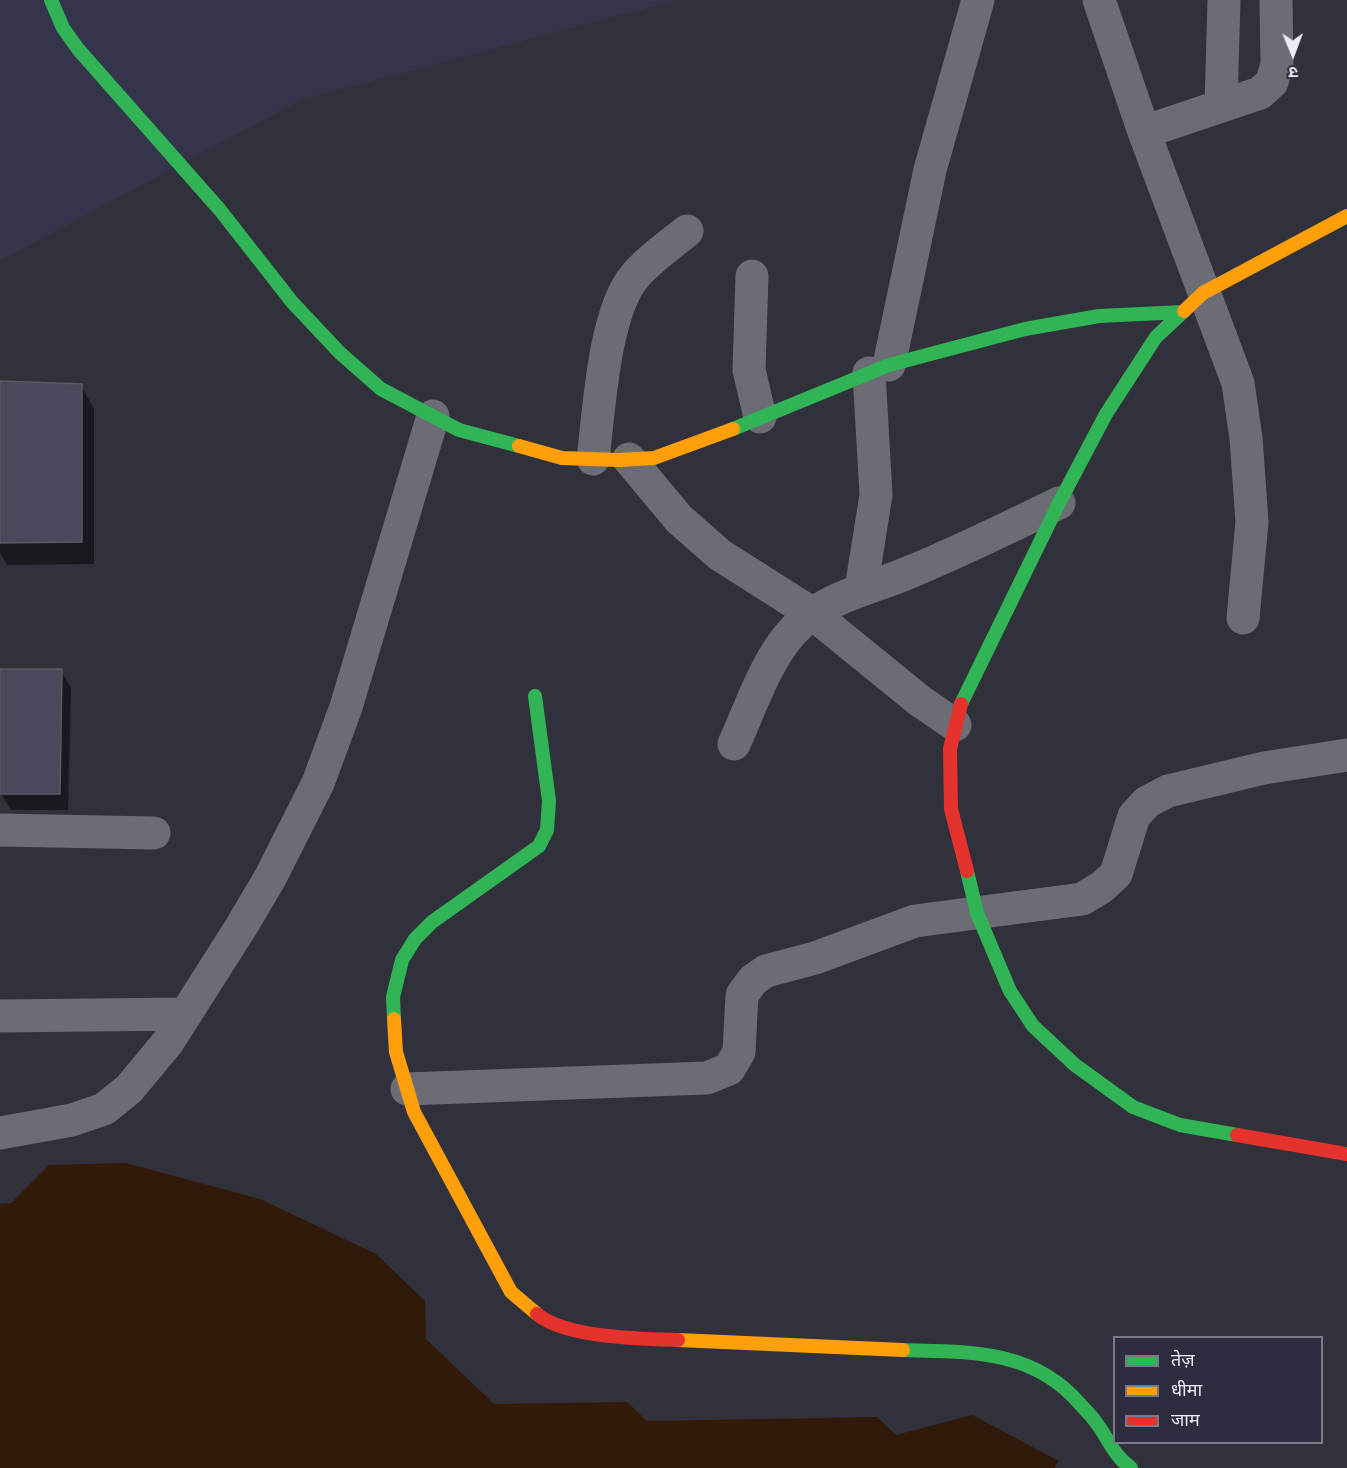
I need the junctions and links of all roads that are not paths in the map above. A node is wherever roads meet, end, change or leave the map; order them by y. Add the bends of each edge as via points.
1 (51, 0) edge
2 (978, 0) edge
3 (1099, 0) edge
4 (1224, 0) edge
5 (1276, 0) edge
6 (1221, 106) junction
7 (1144, 132) junction
8 (1347, 216) edge
9 (687, 231) dead end
10 (752, 276) dead end
11 (1193, 302) junction
12 (879, 369) junction
13 (434, 416) junction
14 (760, 417) junction
15 (593, 459) junction
16 (629, 459) junction
17 (1059, 503) junction
18 (861, 589) junction
19 (813, 614) junction
20 (1243, 618) dead end
21 (535, 696) dead end
22 (955, 725) junction
23 (735, 744) dead end
24 (1347, 755) edge
25 (0, 830) edge
26 (154, 833) dead end
27 (976, 913) junction
28 (186, 1014) junction
29 (0, 1016) edge
30 (407, 1089) junction
31 (0, 1133) edge
32 (1347, 1154) edge
33 (1131, 1468) edge

1 - 13 street via 78,50 220,210 292,302 381,389
2 - 12 street
3 - 7 street
4 - 6 street
5 - 6 street via 1277,64 1272,82 1260,93
6 - 7 street
7 - 11 street
8 - 11 street
9 - 15 street via 634,277 615,311
10 - 14 street via 749,370
11 - 12 street via 1025,329
11 - 17 street via 1156,338 1106,414
11 - 20 street via 1238,383 1252,522
12 - 14 street
12 - 18 street via 876,495
13 - 15 street via 459,430 562,458
13 - 28 street via 346,708 318,783 270,878
14 - 16 street via 654,458
15 - 16 street
16 - 19 street via 679,519 720,555
17 - 18 street via 908,573
17 - 22 street via 959,709
18 - 19 street
19 - 22 street
19 - 23 street via 794,630 776,654
21 - 30 street via 549,801 547,830 539,846 432,922 402,960 393,997 396,1052
22 - 27 street via 950,749 951,809
24 - 27 street via 1264,768 1168,791 1147,802 1134,816 1116,874 1102,887 1082,899
25 - 26 street
27 - 30 street via 915,921 815,958 766,971 742,995 739,1052 729,1070 707,1078
27 - 32 street via 1011,991 1032,1026 1075,1065 1133,1107 1180,1125
28 - 29 street
28 - 31 street via 129,1089 104,1109
30 - 33 street via 414,1112 511,1292 542,1318 571,1329 629,1338 984,1353 1031,1366 1072,1394 1096,1422 1118,1458

